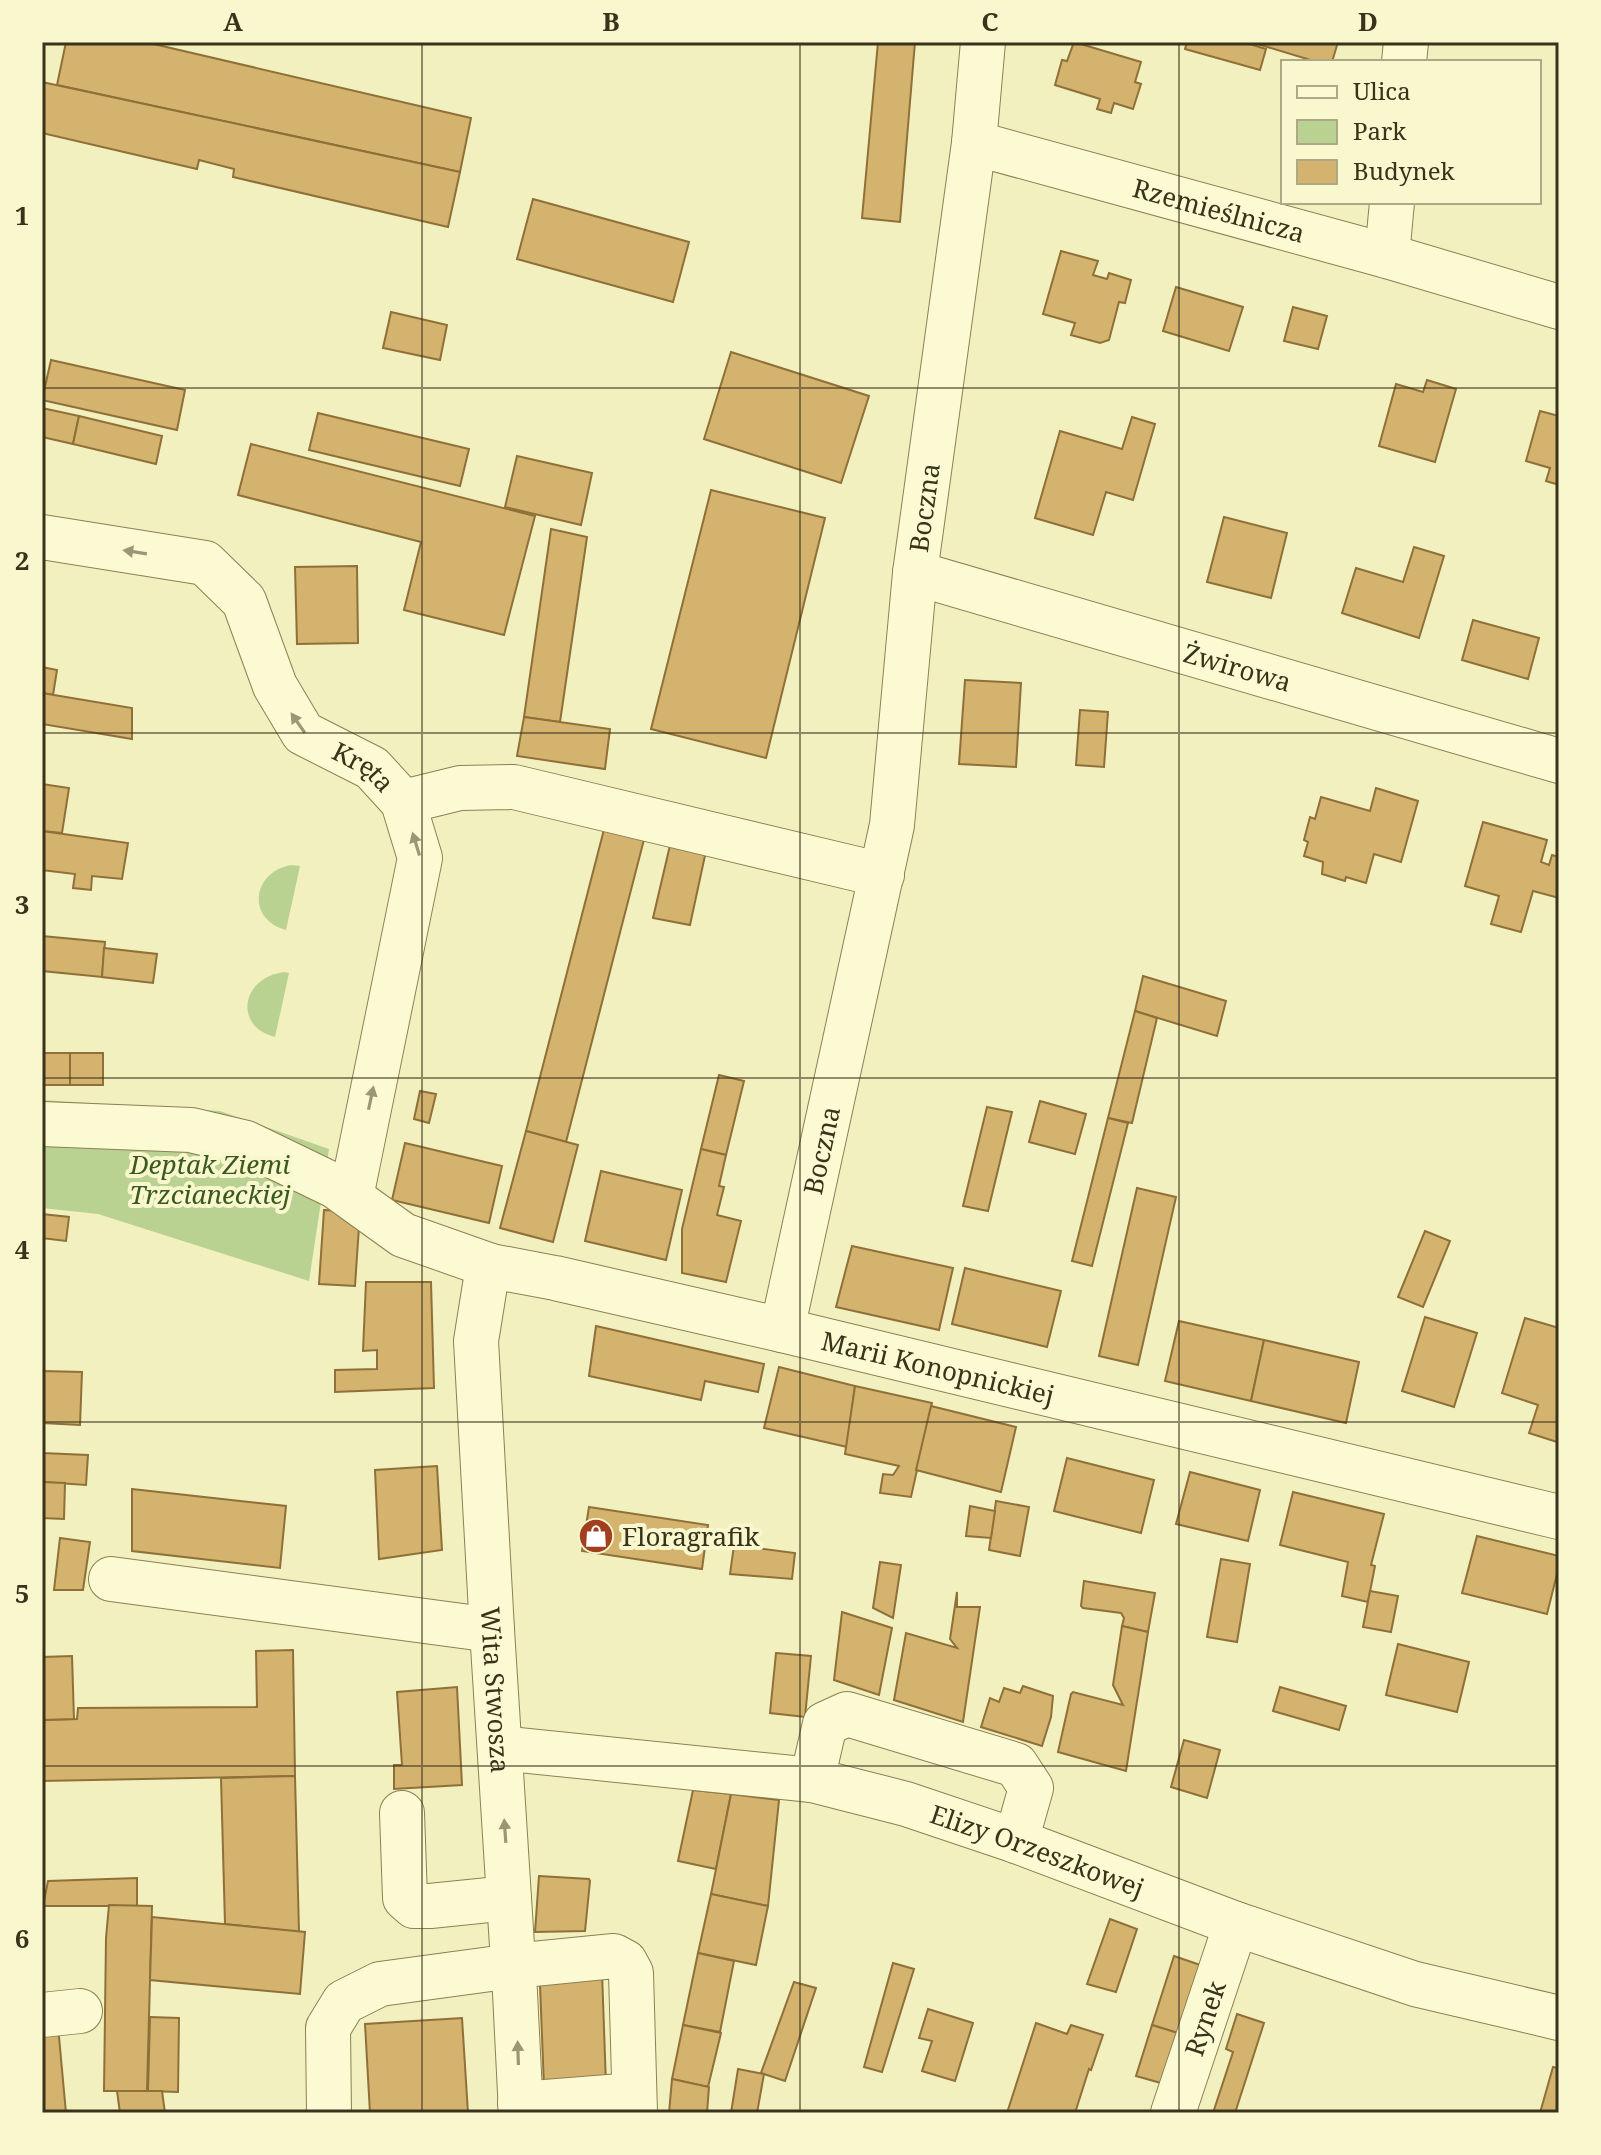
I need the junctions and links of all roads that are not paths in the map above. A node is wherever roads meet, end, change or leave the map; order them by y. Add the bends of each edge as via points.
1 (983, 42) edge
2 (974, 143) junction
3 (1392, 204) edge
4 (1387, 256) junction
5 (1559, 307) edge
6 (42, 537) edge
7 (915, 573) junction
8 (1559, 761) edge
9 (403, 802) junction
10 (882, 875) junction
11 (42, 1124) edge
12 (353, 1186) junction
13 (491, 1266) junction
14 (782, 1330) junction
15 (1559, 1517) edge
16 (111, 1579) dead end
17 (492, 1630) junction
18 (500, 1748) junction
19 (812, 1780) junction
20 (402, 1813) dead end
21 (1016, 1841) junction
22 (509, 1898) junction
23 (1236, 1924) junction
24 (513, 1966) junction
25 (1559, 2018) edge
26 (634, 2104) edge
27 (520, 2108) edge
28 (329, 2113) edge
29 (1173, 2113) edge

1 - 2 street
2 - 4 street, Rzemieślnicza
2 - 7 street, Boczna
3 - 4 street
4 - 5 street, Rzemieślnicza
9 -> 6 street, Kręta via 372,768 303,733 275,686 244,601 205,563
7 - 8 street, Żwirowa
7 - 10 street, Boczna via 892,825
9 - 10 street via 460,788 514,787
12 -> 9 street, Kręta via 420,858
10 - 14 street, Boczna
11 - 12 street, Marii Konopnickiej via 191,1130 246,1143 322,1179
12 - 13 street, Marii Konopnickiej via 403,1235
13 - 14 street, Marii Konopnickiej
13 - 17 street, Wita Stwosza via 476,1341
14 - 15 street, Marii Konopnickiej
16 - 17 street
17 - 18 street, Wita Stwosza
18 - 19 street, Elizy Orzeszkowej
22 -> 18 street, Wita Stwosza
19 - 21 street, Elizy Orzeszkowej
19 - 21 street via 825,1724 847,1714 1016,1765 1031,1788
20 - 22 street via 405,1898 414,1906
21 - 23 street, Elizy Orzeszkowej
22 - 24 street, Wita Stwosza
23 - 25 street, Elizy Orzeszkowej via 1415,1984
23 - 29 street, Rynek
24 - 26 street via 614,1956 625,1962 631,1973
27 -> 24 street, Wita Stwosza
24 - 28 street via 380,1984 344,2002 328,2028
26 - 27 street

